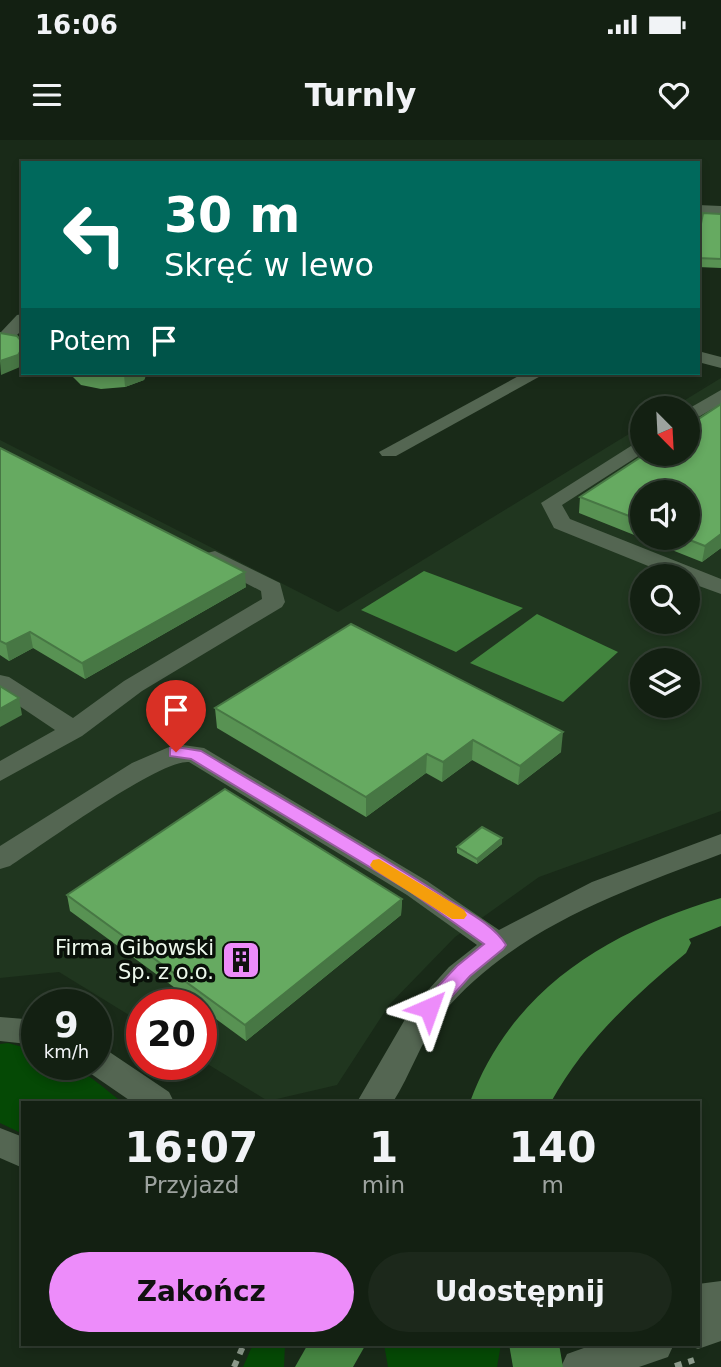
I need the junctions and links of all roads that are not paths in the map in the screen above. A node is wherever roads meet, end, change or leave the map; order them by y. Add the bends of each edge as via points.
1 (700, 209) edge
2 (721, 210) edge
3 (21, 321) edge
4 (10, 332) edge
5 (700, 357) edge
6 (721, 363) edge
7 (533, 375) edge
8 (721, 396) edge
9 (700, 409) edge
10 (389, 452) dead end
11 (630, 453) edge
12 (193, 547) edge
13 (721, 587) edge
14 (0, 682) edge
15 (72, 730) junction
16 (0, 772) edge
17 (721, 844) edge
18 (0, 859) edge
19 (711, 915) edge
20 (496, 945) junction
21 (0, 1029) edge
22 (21, 1031) edge
23 (112, 1071) edge
24 (156, 1101) edge
25 (375, 1101) edge
26 (492, 1101) edge
27 (531, 1101) edge
28 (0, 1142) edge
29 (21, 1152) edge
30 (721, 1298) edge
31 (700, 1301) edge
32 (721, 1323) edge
33 (700, 1330) edge
34 (340, 1346) edge
35 (342, 1346) edge
36 (534, 1346) edge
37 (648, 1346) edge
38 (320, 1367) edge
39 (343, 1367) edge
40 (538, 1367) edge
41 (581, 1367) edge

1 - 2 street
3 - 4 street
5 - 6 street
7 - 10 street
8 - 9 street
11 - 13 street via 551,503 562,523
12 - 15 street via 272,589 274,602 133,686
14 - 15 street
15 - 16 street
17 - 20 street via 557,909
18 - 20 street via 141,769 176,752 195,754 417,888
19 - 26 main road via 640,943 581,979 524,1038
19 - 27 main road via 631,976 589,1015 563,1047
20 - 25 street via 429,1008
21 - 22 street
23 - 24 street
28 - 29 lane
30 - 31 street
32 - 33 street
34 - 38 main road
35 - 39 main road
36 - 40 main road
37 - 41 street

